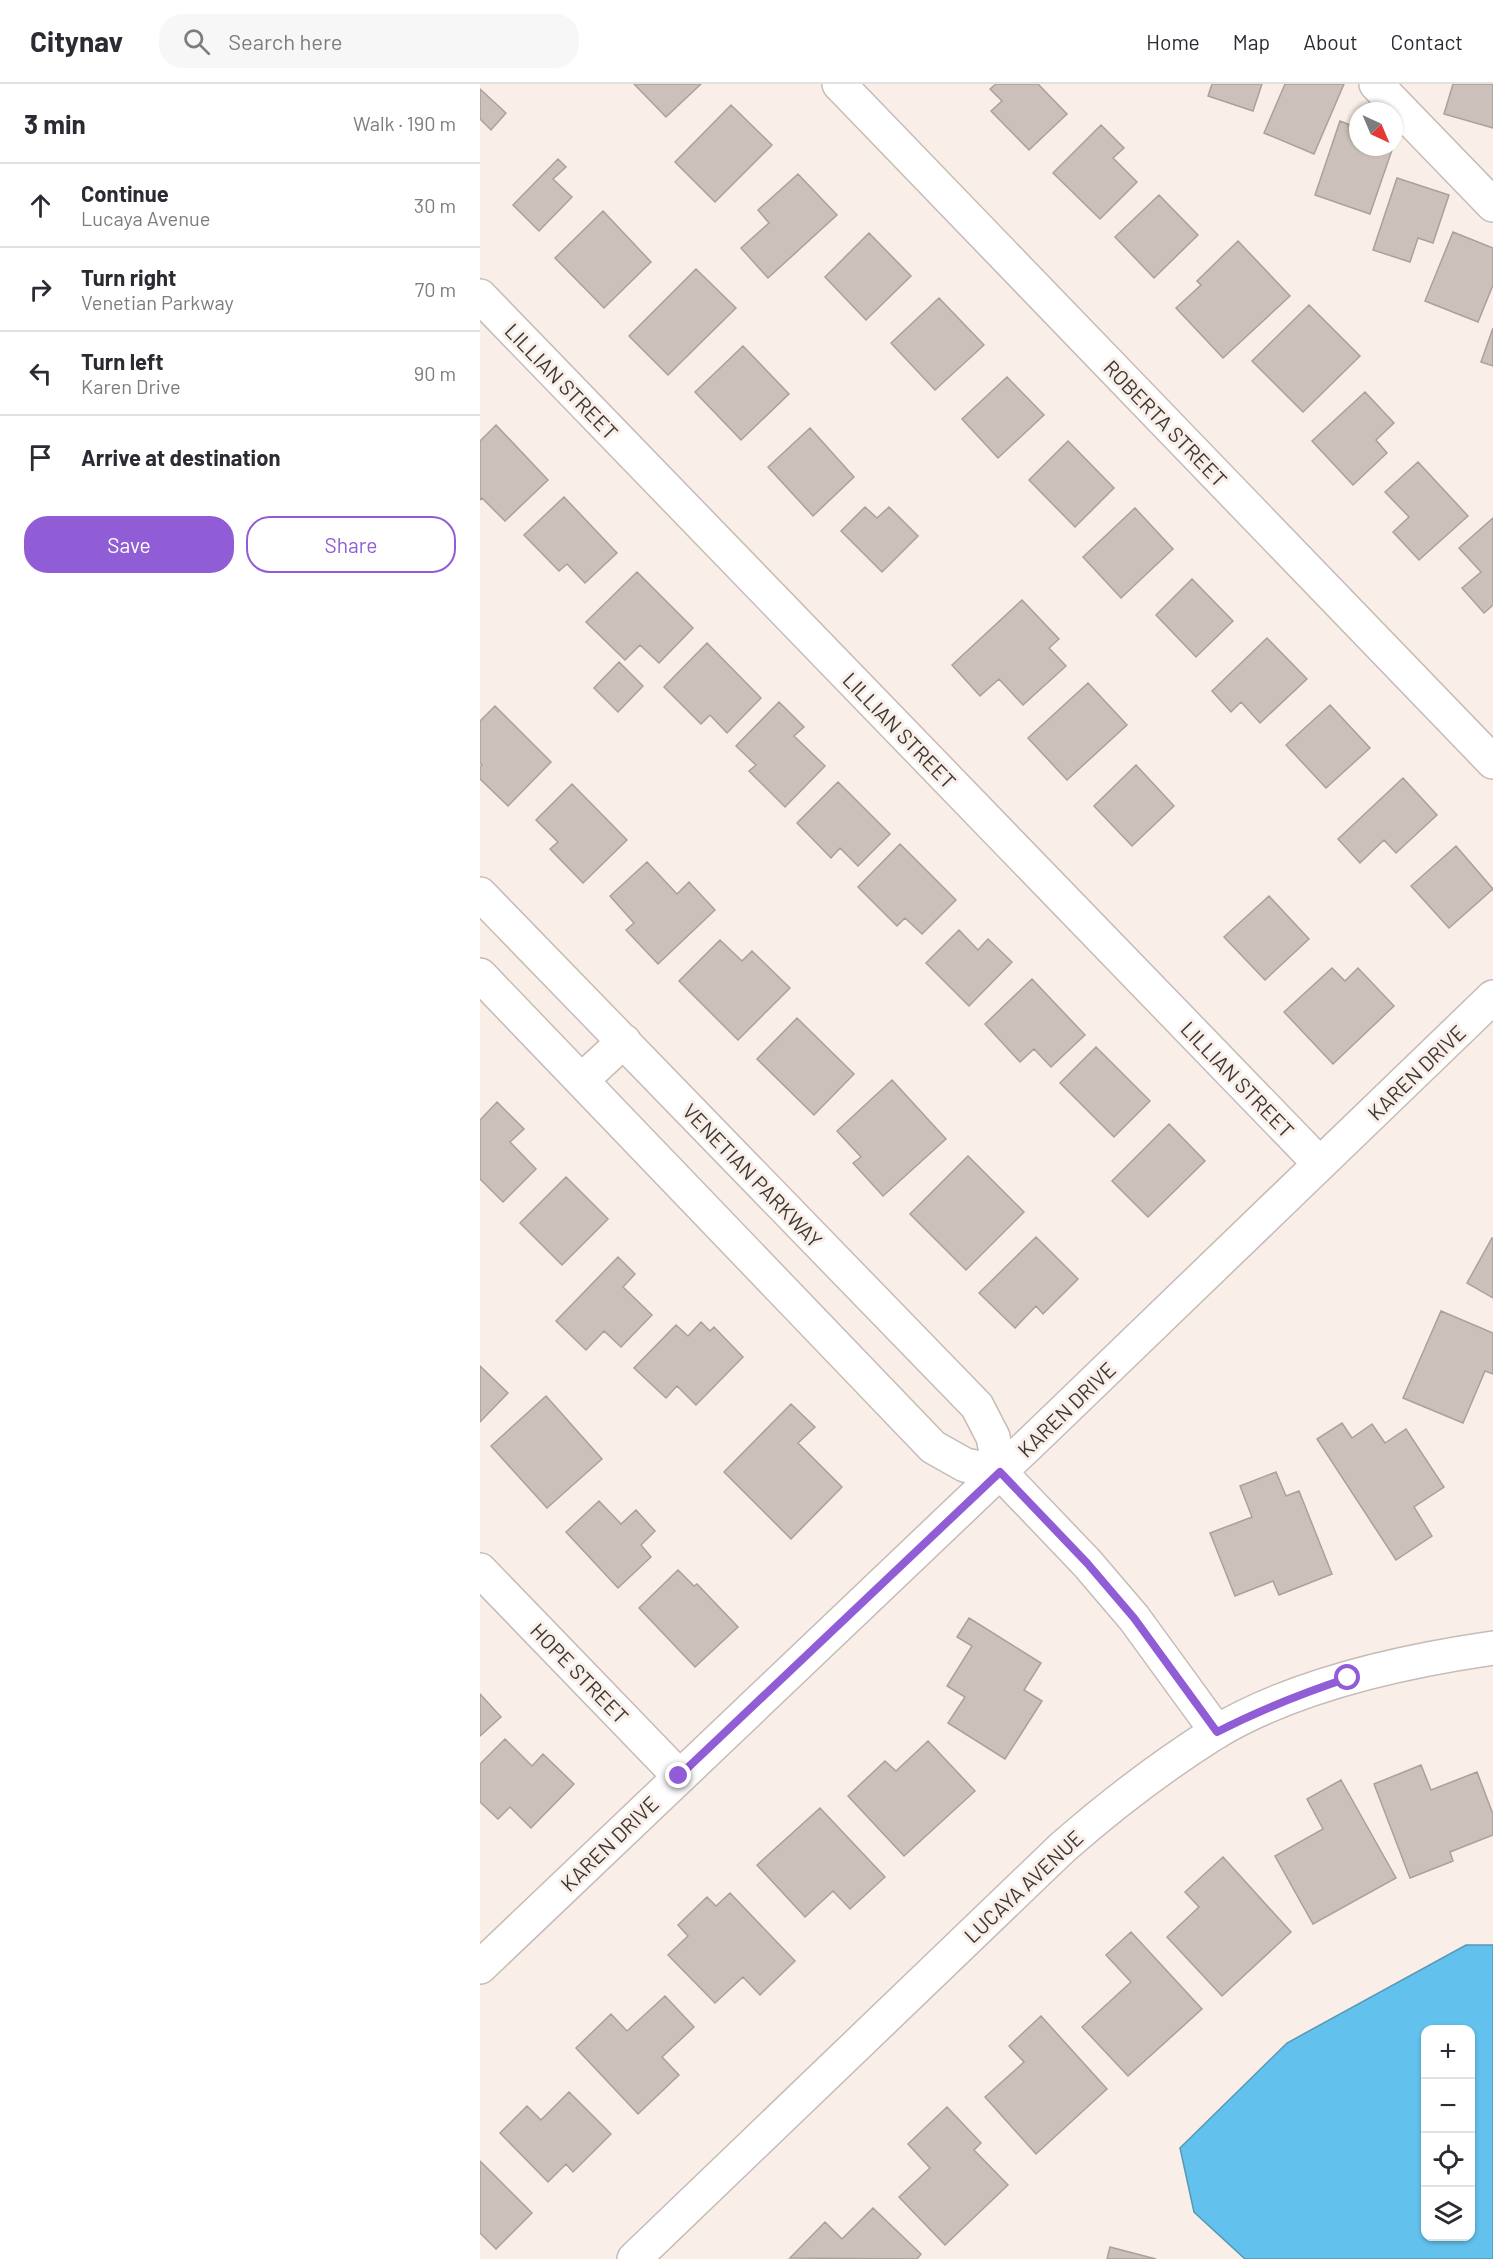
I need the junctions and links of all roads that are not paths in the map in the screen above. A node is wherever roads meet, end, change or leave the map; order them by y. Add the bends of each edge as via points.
1 (839, 84) edge
2 (1376, 84) edge
3 (1493, 205) edge
4 (480, 296) edge
5 (1493, 762) edge
6 (480, 894) edge
7 (480, 975) edge
8 (1493, 997) edge
9 (624, 1041) junction
10 (582, 1080) junction
11 (1320, 1164) junction
12 (1000, 1472) junction
13 (480, 1570) edge
14 (1493, 1648) edge
15 (1217, 1732) junction
16 (679, 1776) junction
17 (480, 1967) edge
18 (634, 2259) edge

1 - 5 street, ROBERTA STREET
2 - 3 street
4 - 11 street, LILLIAN STREET
6 - 9 street, VENETIAN PARKWAY
7 - 10 street
8 - 11 street, KAREN DRIVE
9 - 10 street
9 - 12 street, VENETIAN PARKWAY via 977,1406 993,1437
10 - 12 street via 933,1447 965,1465
11 - 12 street, KAREN DRIVE
12 - 15 street via 1134,1618
12 - 16 street, KAREN DRIVE
13 - 16 street, HOPE STREET
14 - 15 street, LUCAYA AVENUE via 1348,1678 1254,1713
15 - 18 street, LUCAYA AVENUE via 1155,1773 1063,1846
16 - 17 street, KAREN DRIVE

